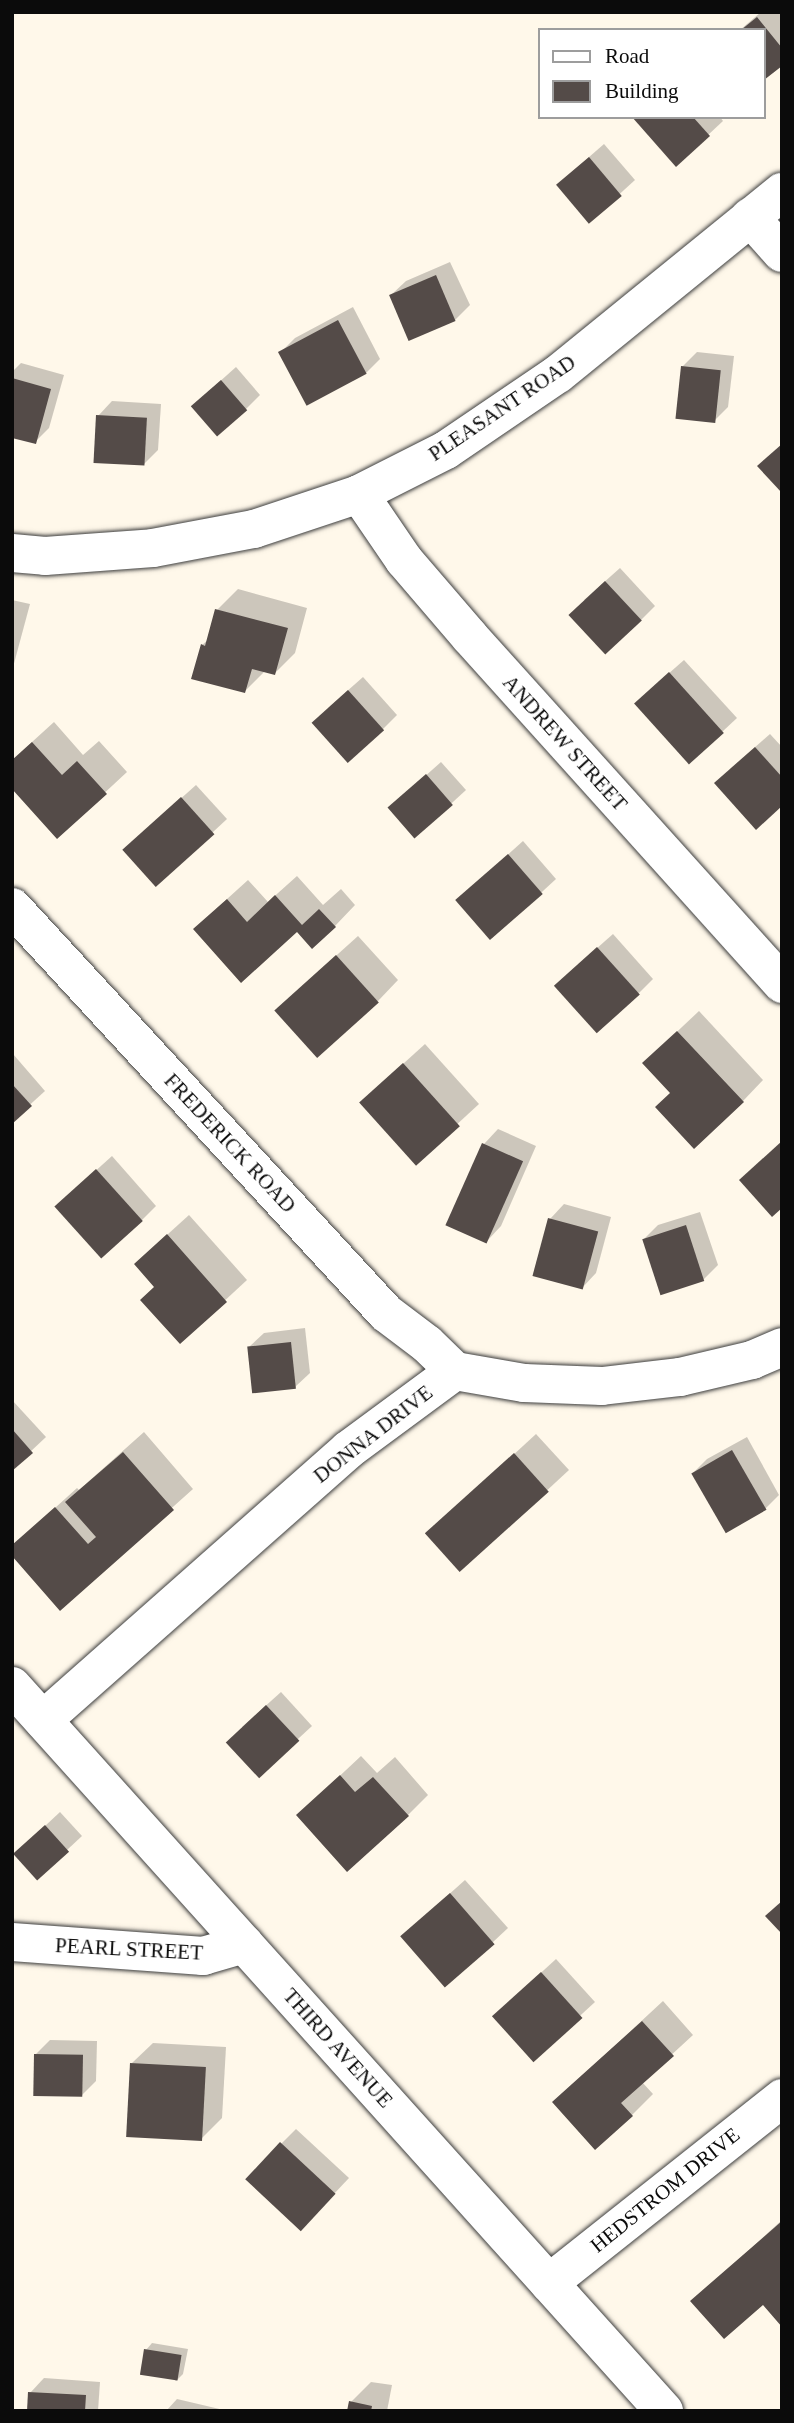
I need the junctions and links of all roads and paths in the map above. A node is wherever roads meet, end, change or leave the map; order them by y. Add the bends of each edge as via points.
1 (782, 191) edge
2 (750, 217) junction
3 (782, 253) edge
4 (359, 494) junction
5 (12, 553) edge
6 (12, 906) edge
7 (782, 984) edge
8 (782, 1346) edge
9 (455, 1371) junction
10 (12, 1686) edge
11 (43, 1720) junction
12 (12, 1942) edge
13 (244, 1944) junction
14 (782, 2098) edge
15 (549, 2283) junction
16 (664, 2411) edge

1 - 2 street, PLEASANT ROAD
2 - 3 street
2 - 4 street, PLEASANT ROAD via 558,374 446,450
4 - 5 street, PLEASANT ROAD via 254,529 153,548 45,556
4 - 7 street, ANDREW STREET via 404,560 470,637
6 - 9 street, FREDERICK ROAD via 386,1313
8 - 9 street, DONNA DRIVE via 752,1360 680,1377 602,1386 524,1383
9 - 11 street, DONNA DRIVE via 348,1450
10 - 11 street, THIRD AVENUE
11 - 13 street, THIRD AVENUE
12 - 13 street, PEARL STREET via 203,1956
13 - 15 street, THIRD AVENUE
14 - 15 street, HEDSTROM DRIVE
15 - 16 street, THIRD AVENUE

